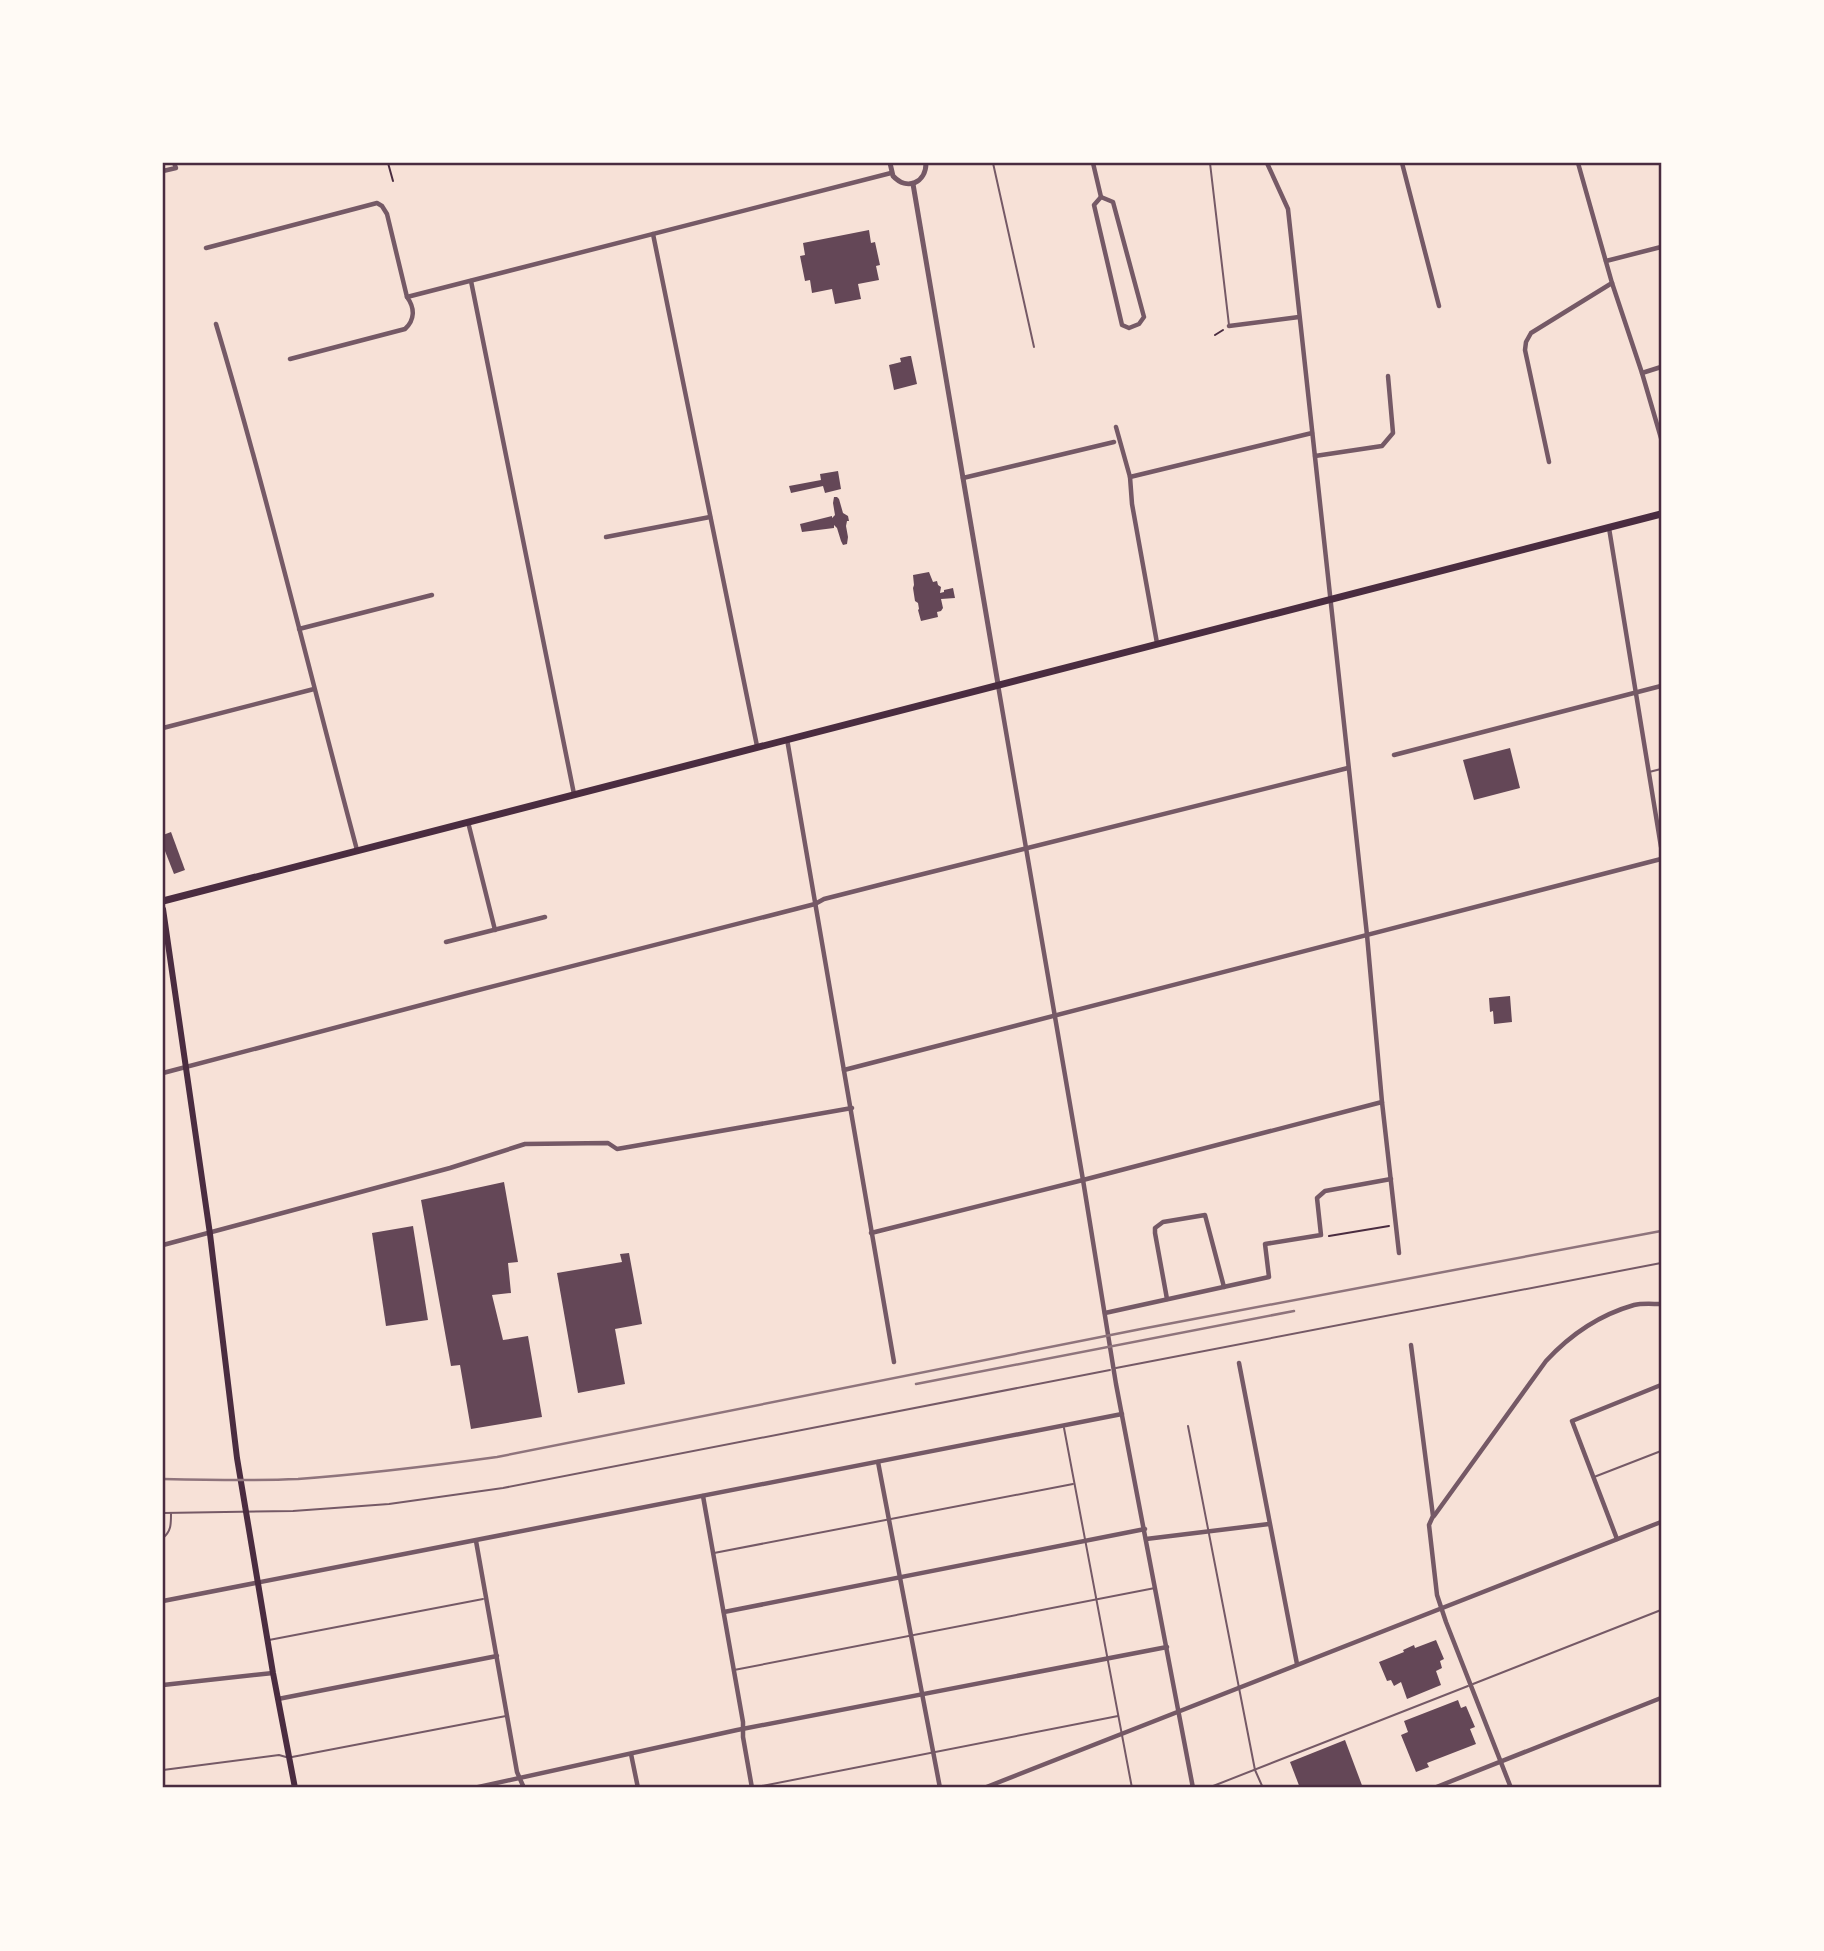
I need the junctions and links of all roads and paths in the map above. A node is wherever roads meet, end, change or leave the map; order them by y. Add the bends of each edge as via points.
1 (388, 163) edge
2 (890, 163) edge
3 (926, 163) edge
4 (993, 163) edge
5 (1093, 163) edge
6 (1210, 163) edge
7 (1267, 163) edge
8 (1402, 163) edge
9 (1578, 163) edge
10 (175, 165) edge
11 (163, 171) edge
12 (891, 173) junction
13 (393, 181) dead end
14 (913, 184) junction
15 (1101, 197) junction
16 (653, 234) junction
17 (1661, 247) edge
18 (206, 248) dead end
19 (1606, 261) junction
20 (471, 281) junction
21 (1612, 283) junction
22 (407, 297) junction
23 (1439, 306) dead end
24 (1299, 317) junction
25 (216, 324) dead end
26 (1229, 326) junction
27 (1215, 335) dead end
28 (1034, 347) dead end
29 (290, 359) dead end
30 (1661, 367) edge
31 (1642, 373) junction
32 (1388, 376) dead end
33 (1116, 427) dead end
34 (1312, 433) junction
35 (1661, 439) edge
36 (1114, 442) dead end
37 (1315, 456) junction
38 (1549, 462) dead end
39 (1130, 477) junction
40 (963, 478) junction
41 (1661, 514) edge
42 (710, 517) junction
43 (1609, 527) junction
44 (606, 537) dead end
45 (432, 595) dead end
46 (1331, 598) junction
47 (299, 629) junction
48 (1157, 643) junction
49 (998, 684) junction
50 (1661, 685) edge
51 (314, 689) junction
52 (1637, 692) junction
53 (163, 728) edge
54 (787, 738) junction
55 (757, 746) junction
56 (1394, 755) dead end
57 (1348, 768) junction
58 (1661, 769) edge
59 (1648, 772) junction
60 (574, 794) junction
61 (467, 821) junction
62 (1661, 847) edge
63 (1027, 849) junction
64 (357, 850) junction
65 (1661, 859) edge
66 (163, 901) edge
67 (815, 904) junction
68 (163, 909) edge
69 (545, 918) dead end
70 (495, 930) junction
71 (1367, 935) junction
72 (446, 943) dead end
73 (1055, 1015) junction
74 (186, 1067) junction
75 (844, 1070) junction
76 (163, 1073) edge
77 (1382, 1102) junction
78 (852, 1108) junction
79 (1391, 1179) junction
80 (1083, 1180) junction
81 (1396, 1225) junction
82 (871, 1233) junction
83 (210, 1234) junction
84 (1321, 1235) junction
85 (163, 1245) edge
86 (1399, 1254) dead end
87 (1661, 1263) edge
88 (1224, 1287) junction
89 (1167, 1299) junction
90 (1661, 1304) edge
91 (1105, 1313) junction
92 (1410, 1345) dead end
93 (894, 1362) dead end
94 (1239, 1363) dead end
95 (1661, 1385) edge
96 (1122, 1414) junction
97 (1063, 1425) junction
98 (1188, 1426) dead end
99 (1661, 1451) edge
100 (878, 1462) junction
101 (1593, 1478) junction
102 (1074, 1484) junction
103 (703, 1496) junction
104 (163, 1513) edge
105 (171, 1513) junction
106 (1433, 1516) junction
107 (890, 1520) junction
108 (1661, 1522) edge
109 (1269, 1524) junction
110 (1145, 1529) junction
111 (1210, 1532) junction
112 (163, 1538) edge
113 (1146, 1539) junction
114 (1617, 1539) junction
115 (476, 1541) junction
116 (1085, 1541) junction
117 (714, 1553) junction
118 (901, 1578) junction
119 (258, 1583) junction
120 (1156, 1588) junction
121 (488, 1599) junction
122 (1096, 1600) junction
123 (163, 1601) edge
124 (1441, 1608) junction
125 (1661, 1610) edge
126 (724, 1612) junction
127 (911, 1636) junction
128 (268, 1640) junction
129 (1167, 1647) junction
130 (497, 1657) junction
131 (1107, 1658) junction
132 (1297, 1664) junction
133 (733, 1671) junction
134 (273, 1673) junction
135 (163, 1685) edge
136 (1471, 1685) junction
137 (1238, 1688) junction
138 (923, 1694) junction
139 (1661, 1698) edge
140 (278, 1699) junction
141 (1180, 1711) junction
142 (507, 1716) junction
143 (1118, 1716) junction
144 (743, 1729) junction
145 (1121, 1733) junction
146 (933, 1752) junction
147 (631, 1754) junction
148 (289, 1758) junction
149 (1501, 1761) junction
150 (163, 1770) edge
151 (1255, 1770) junction
152 (520, 1778) junction
153 (295, 1788) edge
154 (474, 1788) edge
155 (524, 1788) edge
156 (638, 1788) edge
157 (752, 1788) edge
158 (940, 1788) edge
159 (984, 1788) edge
160 (1132, 1788) edge
161 (1193, 1788) edge
162 (1208, 1788) edge
163 (1263, 1788) edge
164 (1435, 1788) edge
165 (1511, 1788) edge

1 - 13 path
2 - 12 street
3 - 14 street via 925,174
4 - 28 lane
5 - 15 street
6 - 26 lane
7 - 24 street via 1288,209
8 - 23 street
9 - 19 street
10 - 11 street
12 - 14 street via 897,181
12 - 16 street
14 - 40 street
15 - 15 street via 1094,205 1122,325 1129,328 1144,317 1113,202
16 - 20 street
16 - 42 street
17 - 19 street
18 - 22 street via 377,204 387,214
19 - 21 street
20 - 22 street
20 - 60 street
21 - 31 street
21 - 38 street via 1531,333 1526,342
22 - 29 street via 413,315 405,329
24 - 26 street
24 - 34 street
25 - 47 street
26 - 27 path
30 - 31 street
31 - 35 street
32 - 37 street via 1393,432 1382,446
33 - 39 street
34 - 37 street
34 - 39 street
36 - 40 street
37 - 46 street
39 - 48 street
40 - 49 street
41 - 43 highway
42 - 44 street
42 - 55 street
43 - 46 highway
43 - 52 street
45 - 47 street
46 - 48 highway
46 - 57 street
47 - 51 street
48 - 49 highway
49 - 54 highway
49 - 63 street
50 - 52 street
51 - 53 street
51 - 64 street
52 - 56 street
52 - 59 street
54 - 55 highway
54 - 67 street
55 - 60 highway
57 - 63 street
57 - 71 street
58 - 59 lane
59 - 62 street
60 - 61 highway
61 - 64 highway
61 - 70 street
63 - 67 street
63 - 73 street
64 - 66 highway
65 - 71 street
67 - 74 street
67 - 75 street
68 - 74 main road
69 - 70 street
70 - 72 street
71 - 73 street
71 - 77 street
73 - 75 street
73 - 80 street
74 - 76 street
74 - 83 main road
75 - 78 street
77 - 79 street
77 - 80 street
78 - 82 street
78 - 83 street via 617,1149 608,1143 525,1144
79 - 81 street
79 - 84 street via 1320,1193
80 - 82 street
80 - 91 street
81 - 84 path
81 - 86 street
82 - 93 street
83 - 85 street
83 - 119 main road via 237,1458
84 - 88 street via 1265,1244 1269,1277
87 - 105 lane via 503,1488 389,1504
88 - 89 street
88 - 89 street via 1205,1215 1163,1222 1155,1233
89 - 91 street
90 - 106 street via 1636,1305 1590,1324 1562,1343
91 - 96 street
92 - 106 street
94 - 109 street
95 - 101 street via 1572,1421
96 - 97 street
96 - 110 street
97 - 100 street
97 - 102 lane
98 - 111 lane
99 - 101 lane
100 - 103 street
100 - 107 street
101 - 114 street
102 - 107 lane
102 - 116 lane
103 - 115 street
103 - 117 street
104 - 105 lane
105 - 112 lane via 169,1532
106 - 124 street via 1429,1525
107 - 117 lane
107 - 118 street
108 - 114 street
109 - 111 street
109 - 132 street
110 - 113 street
110 - 116 street
111 - 113 street
111 - 137 lane
113 - 120 street
114 - 124 street
115 - 119 street
115 - 121 street
116 - 118 street
116 - 122 lane
117 - 126 street
118 - 126 street
118 - 127 street
119 - 123 street
119 - 128 main road
120 - 122 lane
120 - 129 street
121 - 128 lane
121 - 130 street
122 - 127 lane
122 - 131 lane
124 - 132 street
124 - 136 street
125 - 136 lane
126 - 133 street
127 - 133 lane
127 - 138 street
128 - 134 main road
129 - 131 street
129 - 141 street
130 - 140 street
130 - 142 street
131 - 138 street
131 - 143 lane
132 - 137 street
133 - 144 street
134 - 135 street
134 - 140 main road
136 - 149 street
136 - 151 lane
137 - 141 street
137 - 151 lane
138 - 144 street
138 - 146 street
139 - 149 street
140 - 148 main road
141 - 145 street
141 - 161 street
142 - 148 lane
142 - 152 street
143 - 145 lane
143 - 146 lane
144 - 147 street
144 - 157 street
145 - 159 street
145 - 160 lane
146 - 157 lane
146 - 158 street
147 - 152 street
147 - 156 street
148 - 150 lane via 279,1755
148 - 153 main road
149 - 164 street
149 - 165 street
151 - 162 lane
151 - 163 lane
152 - 154 street
152 - 155 street

